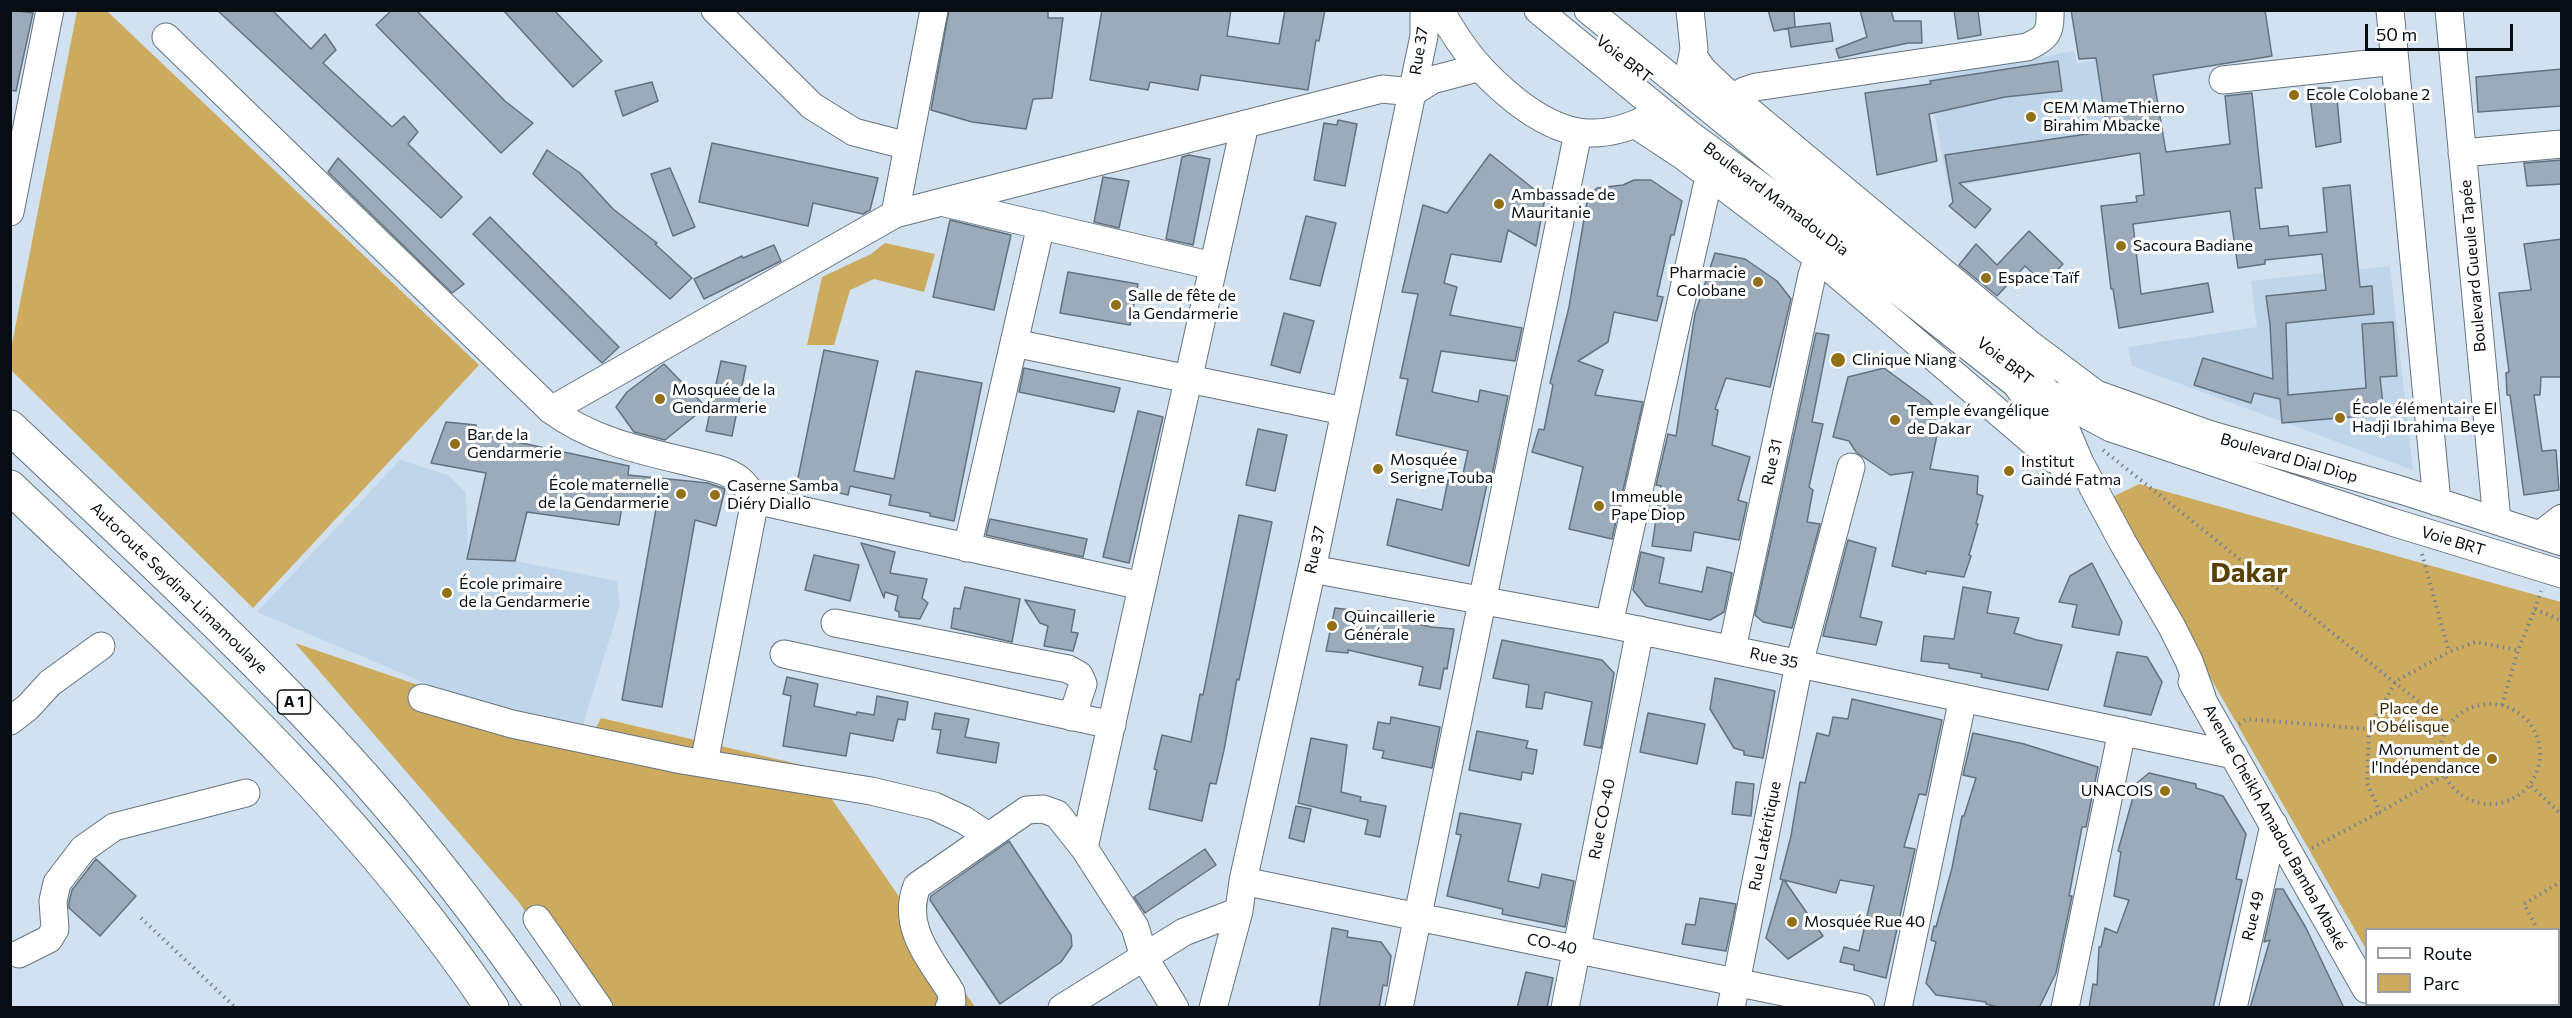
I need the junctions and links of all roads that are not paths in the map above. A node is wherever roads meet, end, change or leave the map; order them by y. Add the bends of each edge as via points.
1 (50, 10) edge
2 (715, 10) edge
3 (934, 10) edge
4 (1424, 10) edge
5 (1440, 10) edge
6 (1538, 10) edge
7 (1564, 10) edge
8 (1588, 10) edge
9 (2050, 10) edge
10 (2390, 10) edge
11 (2449, 10) edge
12 (1691, 11) edge
13 (165, 37) dead end
14 (1693, 56) junction
15 (2395, 61) junction
16 (1477, 68) junction
17 (2223, 80) dead end
18 (1413, 92) junction
19 (1735, 98) junction
20 (1673, 99) junction
21 (1245, 124) junction
22 (1636, 125) junction
23 (1578, 133) junction
24 (2562, 144) edge
25 (908, 146) junction
26 (2462, 153) junction
27 (14, 173) edge
28 (1709, 177) junction
29 (941, 202) junction
30 (10, 212) edge
31 (895, 214) junction
32 (1041, 225) junction
33 (1213, 266) junction
34 (1815, 266) junction
35 (1014, 343) junction
36 (1188, 378) junction
37 (2016, 384) junction
38 (2052, 397) junction
39 (2089, 404) junction
40 (551, 410) junction
41 (1344, 411) junction
42 (10, 427) edge
43 (2082, 461) junction
44 (1851, 467) dead end
45 (10, 487) edge
46 (755, 500) junction
47 (2437, 502) junction
48 (2562, 518) edge
49 (2497, 521) junction
50 (2551, 538) edge
51 (967, 548) junction
52 (1312, 569) junction
53 (2552, 580) edge
54 (1142, 586) junction
55 (1482, 602) junction
56 (835, 623) dead end
57 (1610, 624) junction
58 (1640, 630) junction
59 (101, 646) dead end
60 (1732, 650) junction
61 (784, 654) dead end
62 (1799, 664) junction
63 (422, 698) dead end
64 (1963, 698) junction
65 (1072, 717) junction
66 (10, 721) edge
67 (1112, 725) junction
68 (2122, 731) junction
69 (2228, 744) junction
70 (704, 763) junction
71 (246, 793) dead end
72 (2274, 825) junction
73 (988, 836) junction
74 (1084, 848) junction
75 (1243, 881) junction
76 (1239, 910) junction
77 (1417, 917) junction
78 (537, 919) dead end
79 (1576, 949) junction
80 (19, 954) dead end
81 (1144, 957) junction
82 (2365, 986) edge
83 (1733, 995) edge
84 (492, 1008) edge
85 (544, 1008) edge
86 (599, 1008) edge
87 (949, 1008) edge
88 (1062, 1008) edge
89 (1175, 1008) edge
90 (1213, 1008) edge
91 (1399, 1008) edge
92 (1565, 1008) edge
93 (1861, 1008) edge
94 (1898, 1008) edge
95 (2065, 1008) edge
96 (2233, 1008) edge

1 - 27 street
2 - 25 street via 812,106 854,132
3 - 25 street
4 - 18 street, Rue 37 via 1424,36
5 - 16 street
6 - 20 street, Boulevard Mamadou Dia
7 - 20 street, Voie BRT
8 - 20 street, Boulevard Mamadou Dia
9 - 19 street via 2049,31 2043,40 2027,47 1756,87
10 - 15 street
11 - 26 street, Boulevard Gueule Tapée
12 - 14 street
13 - 40 street
14 - 19 street
14 - 20 street via 1692,69
15 - 17 street
15 - 47 street
16 - 18 street, Rue 37 via 1432,80
16 - 23 street via 1533,114 1557,128
18 - 21 street via 1382,89
18 - 41 street, Rue 37
19 - 39 street via 2027,342
20 - 22 street
20 - 37 street, Boulevard Mamadou Dia via 1689,134 1822,231
20 - 38 street, Boulevard Mamadou Dia via 2013,356
21 - 29 street
21 - 33 street
22 - 23 street via 1599,134
22 - 28 street
23 - 55 street
24 - 26 street
25 - 31 street
26 - 49 street, Boulevard Gueule Tapée
27 - 30 street
28 - 34 street
28 - 57 street
29 - 31 street
29 - 32 street
31 - 40 street
32 - 33 street
32 - 35 street
33 - 36 street
34 - 43 street via 2043,449
34 - 60 street, Rue 31
35 - 36 street
35 - 51 street
36 - 41 street
36 - 54 street
37 - 38 street
37 - 43 street, Avenue Cheikh Amadou Bamba Mbaké via 2036,412
38 - 39 street, Voie BRT
38 - 43 street, Avenue Cheikh Amadou Bamba Mbaké
39 - 43 street via 2077,435
39 - 47 street, Boulevard Dial Diop via 2208,434
39 - 53 street, Voie BRT via 2111,428
40 - 46 street via 595,436 734,474
41 - 52 street, Rue 37
42 - 85 highway, Autoroute Seydina-Limamoulaye / A 1 via 202,608 362,775 473,911
43 - 69 street, Avenue Cheikh Amadou Bamba Mbaké via 2123,543 2172,627
44 - 62 street, Rue Latéritique
45 - 84 highway, A 1 via 235,702 285,755 410,897
46 - 51 street
46 - 70 street
47 - 49 street, Boulevard Dial Diop
48 - 50 street
49 - 50 street, Boulevard Dial Diop
51 - 54 street
52 - 55 street, Rue 35
52 - 75 street, Rue 37
54 - 67 street
55 - 57 street, Rue 35
55 - 77 street
56 - 65 street via 1068,669 1079,675 1083,684
57 - 58 street, Rue 35
58 - 60 street, Rue 35
58 - 79 street, Rue CO-40 / CO-40
59 - 66 street via 50,683
60 - 62 street, Rue 35
61 - 65 street
62 - 64 street, Rue 35
62 - 83 street, Rue Latéritique
63 - 70 street via 512,724
64 - 68 street, Rue 35
64 - 94 street
65 - 67 street
67 - 74 street
68 - 69 street, Rue 35
68 - 95 street
69 - 72 street, Avenue Cheikh Amadou Bamba Mbaké
70 - 73 street via 871,791 934,806
71 - 80 street via 114,827 83,849 57,883 53,901 55,929 49,939
72 - 82 street, Avenue Cheikh Amadou Bamba Mbaké
72 - 96 street, Rue 49
73 - 74 street via 1028,810 1043,809 1057,814
73 - 87 street via 917,886 911,901 915,935 951,992
74 - 81 street via 1135,927
75 - 76 street, Rue 37
75 - 77 street, CO-40
76 - 81 street via 1184,932
76 - 90 street, Rue 37
77 - 79 street, CO-40
77 - 91 street
78 - 86 street
79 - 83 street, CO-40
79 - 92 street, Rue CO-40 / CO-40
81 - 88 street
81 - 89 street
83 - 93 street, CO-40

